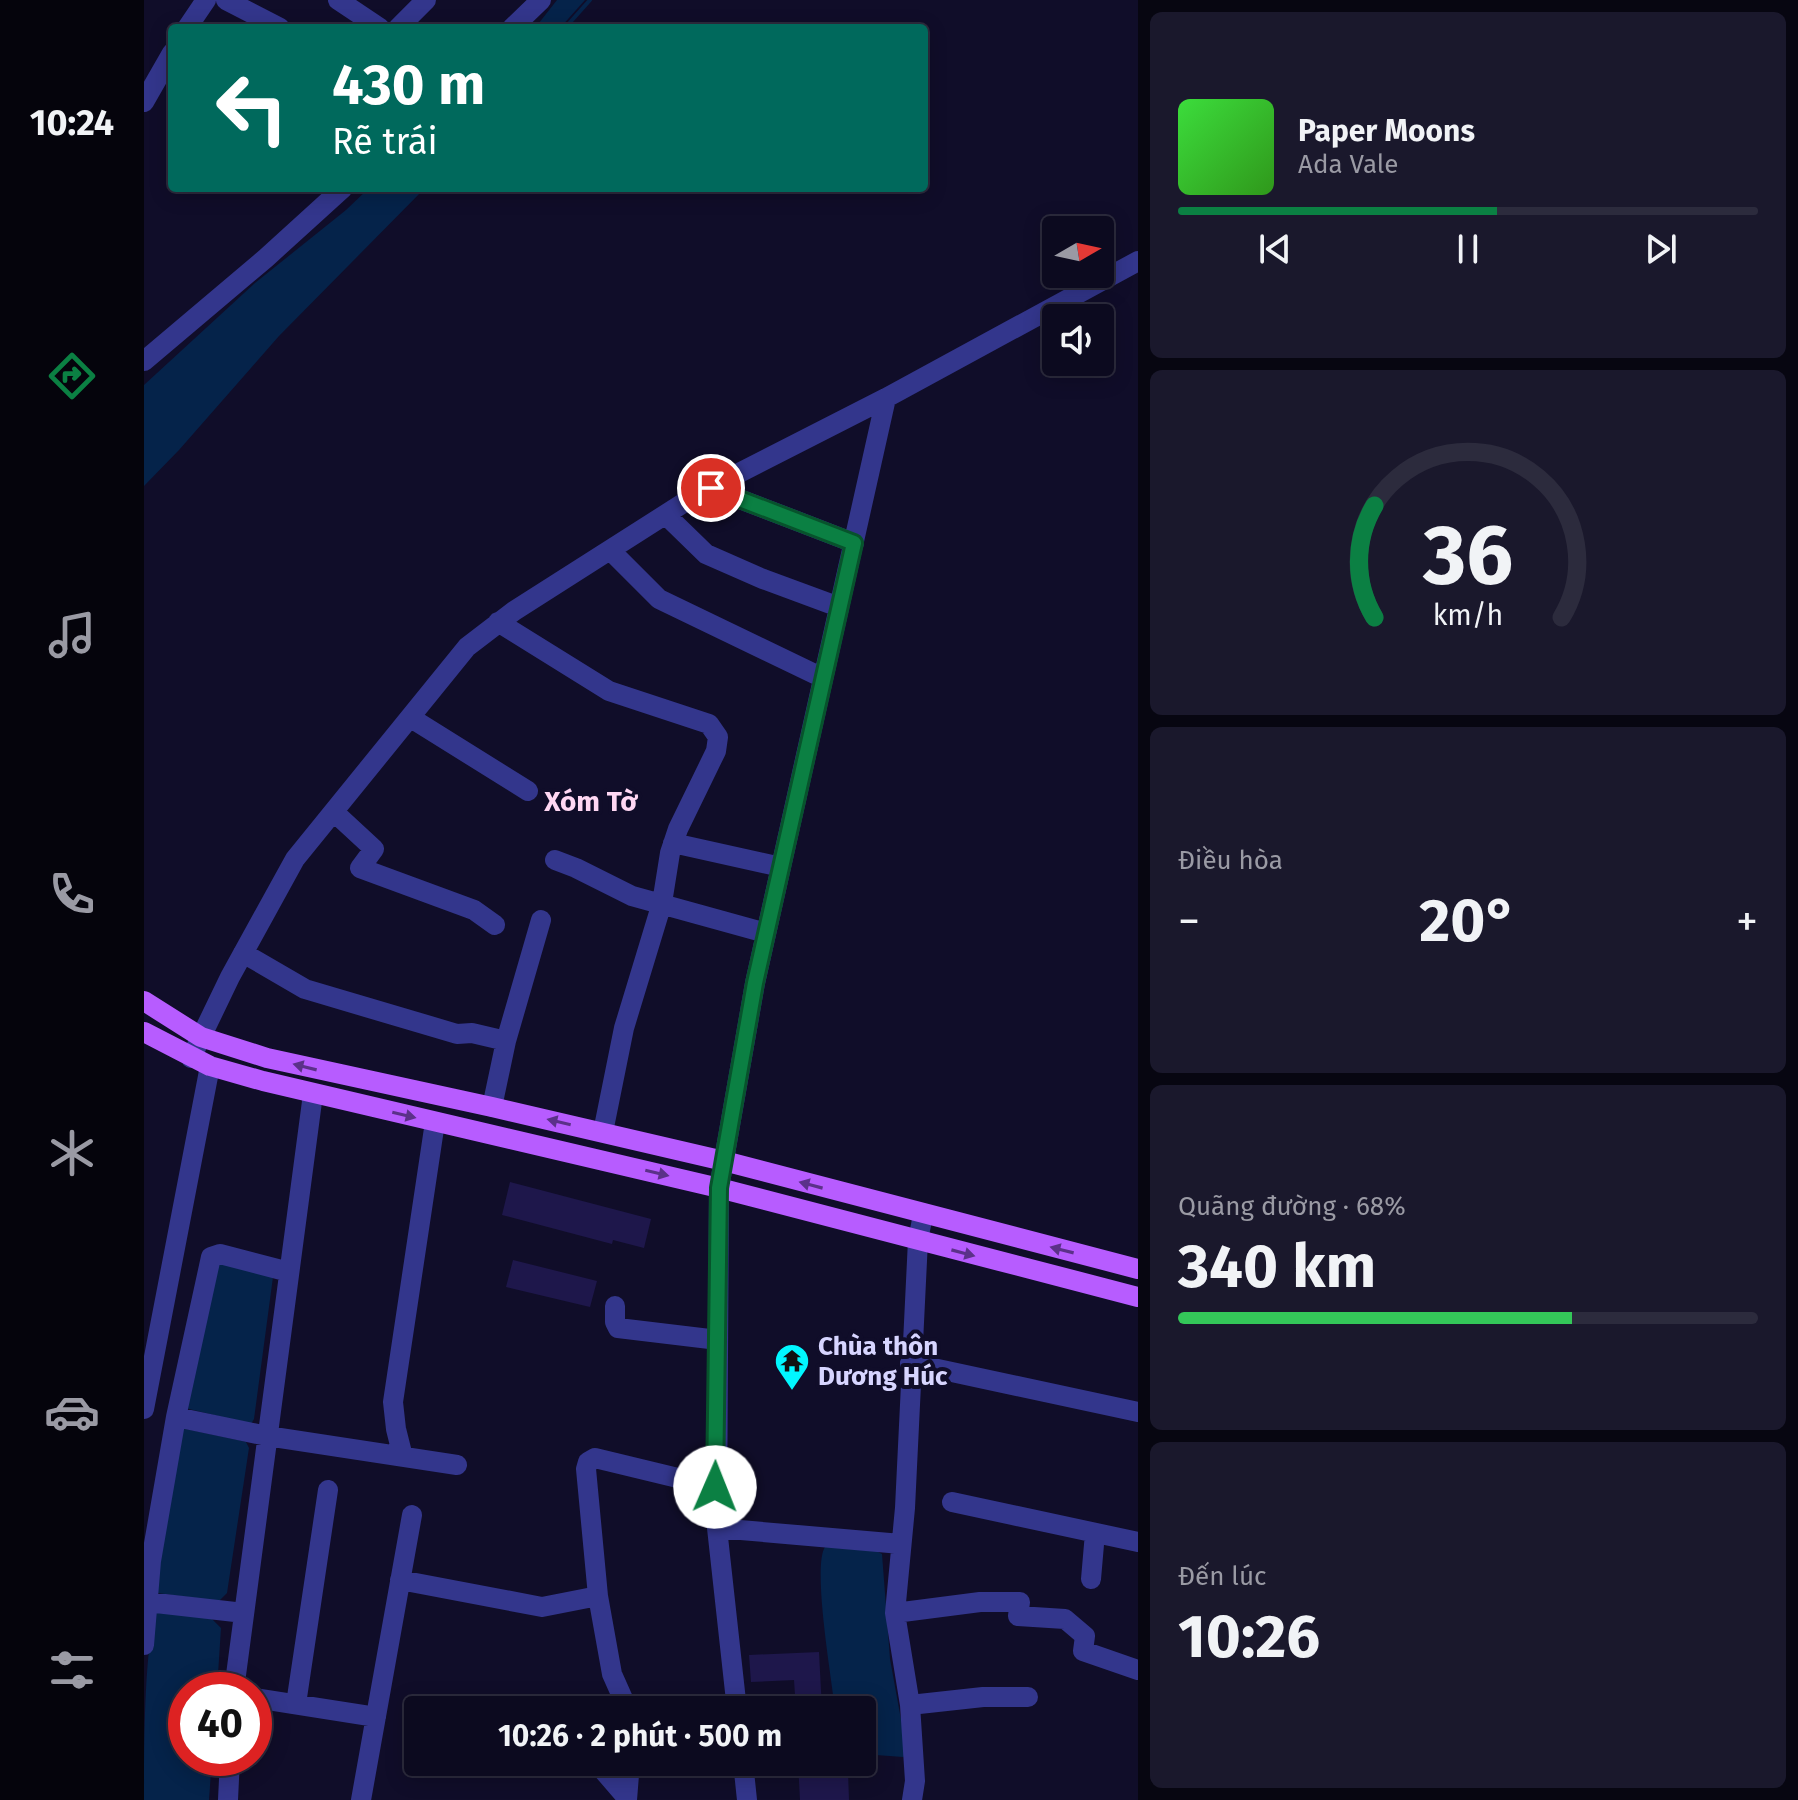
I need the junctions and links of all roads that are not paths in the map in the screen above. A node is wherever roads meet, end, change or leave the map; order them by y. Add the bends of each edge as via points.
1 (206, 0) edge
2 (226, 0) edge
3 (338, 0) edge
4 (426, 0) edge
5 (541, 0) edge
6 (190, 24) edge
7 (272, 24) edge
8 (374, 24) edge
9 (402, 24) edge
10 (516, 24) edge
11 (168, 60) edge
12 (144, 102) edge
13 (339, 192) edge
14 (1138, 261) edge
15 (144, 361) edge
16 (886, 398) junction
17 (711, 488) junction
18 (666, 515) junction
19 (854, 543) junction
20 (610, 550) junction
21 (839, 607) junction
22 (498, 622) junction
23 (823, 678) junction
24 (411, 718) junction
25 (528, 791) dead end
26 (334, 812) junction
27 (673, 843) junction
28 (555, 860) dead end
29 (781, 867) junction
30 (662, 903) junction
31 (541, 920) dead end
32 (495, 925) dead end
33 (766, 933) junction
34 (243, 953) junction
35 (144, 1001) edge
36 (144, 1032) edge
37 (201, 1037) junction
38 (506, 1041) junction
39 (200, 1062) junction
40 (313, 1094) junction
41 (492, 1107) junction
42 (435, 1122) junction
43 (603, 1132) junction
44 (724, 1161) junction
45 (719, 1188) junction
46 (923, 1215) junction
47 (918, 1240) junction
48 (1138, 1269) edge
49 (289, 1272) junction
50 (1138, 1297) edge
51 (615, 1306) dead end
52 (718, 1340) junction
53 (910, 1363) junction
54 (144, 1409) edge
55 (1138, 1412) edge
56 (176, 1417) junction
57 (267, 1436) junction
58 (403, 1457) junction
59 (457, 1465) dead end
60 (715, 1487) junction
61 (328, 1490) dead end
62 (952, 1502) dead end
63 (412, 1515) dead end
64 (717, 1528) junction
65 (1095, 1533) junction
66 (1137, 1536) edge
67 (901, 1544) junction
68 (1091, 1579) dead end
69 (400, 1580) junction
70 (598, 1596) junction
71 (147, 1602) junction
72 (244, 1613) junction
73 (895, 1613) junction
74 (144, 1645) edge
75 (1138, 1670) edge
76 (236, 1672) edge
77 (622, 1696) edge
78 (735, 1696) edge
79 (1028, 1697) dead end
80 (272, 1701) edge
81 (296, 1704) junction
82 (910, 1705) junction
83 (376, 1717) junction
84 (231, 1776) edge
85 (608, 1776) edge
86 (629, 1776) edge
87 (744, 1776) edge
88 (233, 1799) edge
89 (627, 1799) edge
90 (361, 1800) edge
91 (747, 1800) edge
92 (912, 1800) edge

1 - 6 street
2 - 7 street
3 - 8 street
4 - 9 street
5 - 10 street
11 - 12 street
13 - 15 street
14 - 16 street
16 - 17 street
16 - 19 street
17 - 18 street
17 - 19 street
18 - 20 street
18 - 21 street via 706,554
19 - 21 street
20 - 22 street
20 - 23 street via 659,599
21 - 23 street
22 - 24 street via 467,647
22 - 27 street via 609,691 709,724 718,737 716,751
23 - 29 street
24 - 25 street
24 - 26 street
26 - 32 street via 374,849 360,868 474,910
26 - 34 street via 295,859
27 - 29 street
27 - 30 street
28 - 30 street via 632,896
29 - 33 street
30 - 33 street
30 - 43 street via 624,1028
31 - 38 street
33 - 44 street
34 - 37 street
34 - 38 street via 305,989 457,1034
35 - 37 main road
36 - 39 main road
37 - 39 street
41 -> 37 main road via 267,1058
38 - 41 street
39 - 40 main road
39 - 54 street
40 -> 42 main road
40 - 49 street
43 -> 41 main road
42 -> 45 main road
42 - 58 street via 393,1402
43 - 44 main road
44 - 45 street
46 -> 44 main road
45 - 47 main road
45 - 52 street
46 - 47 street
48 -> 46 main road
47 -> 50 main road
47 - 53 street
49 - 56 street via 226,1255 211,1257
49 - 57 street
51 - 52 street via 618,1328
52 - 60 street
53 - 55 street
53 - 67 street
56 - 57 street
56 - 71 street
57 - 58 street
57 - 72 street
58 - 59 street
60 - 64 street
60 - 70 street via 616,1462 588,1462
61 - 81 street
62 - 65 street
63 - 69 street
64 - 67 street
64 - 78 street
65 - 66 street
65 - 68 street
67 - 73 street
69 - 70 street via 542,1607
69 - 83 street
70 - 77 street via 612,1674
71 - 72 street
71 - 74 street
72 - 76 street
73 - 75 street via 1020,1602 1018,1616 1065,1619 1085,1636 1083,1651
73 - 82 street
79 - 82 street
80 - 81 street
81 - 83 street
82 - 92 street
83 - 90 street
84 - 88 street
85 - 89 street
86 - 89 street
87 - 91 street

